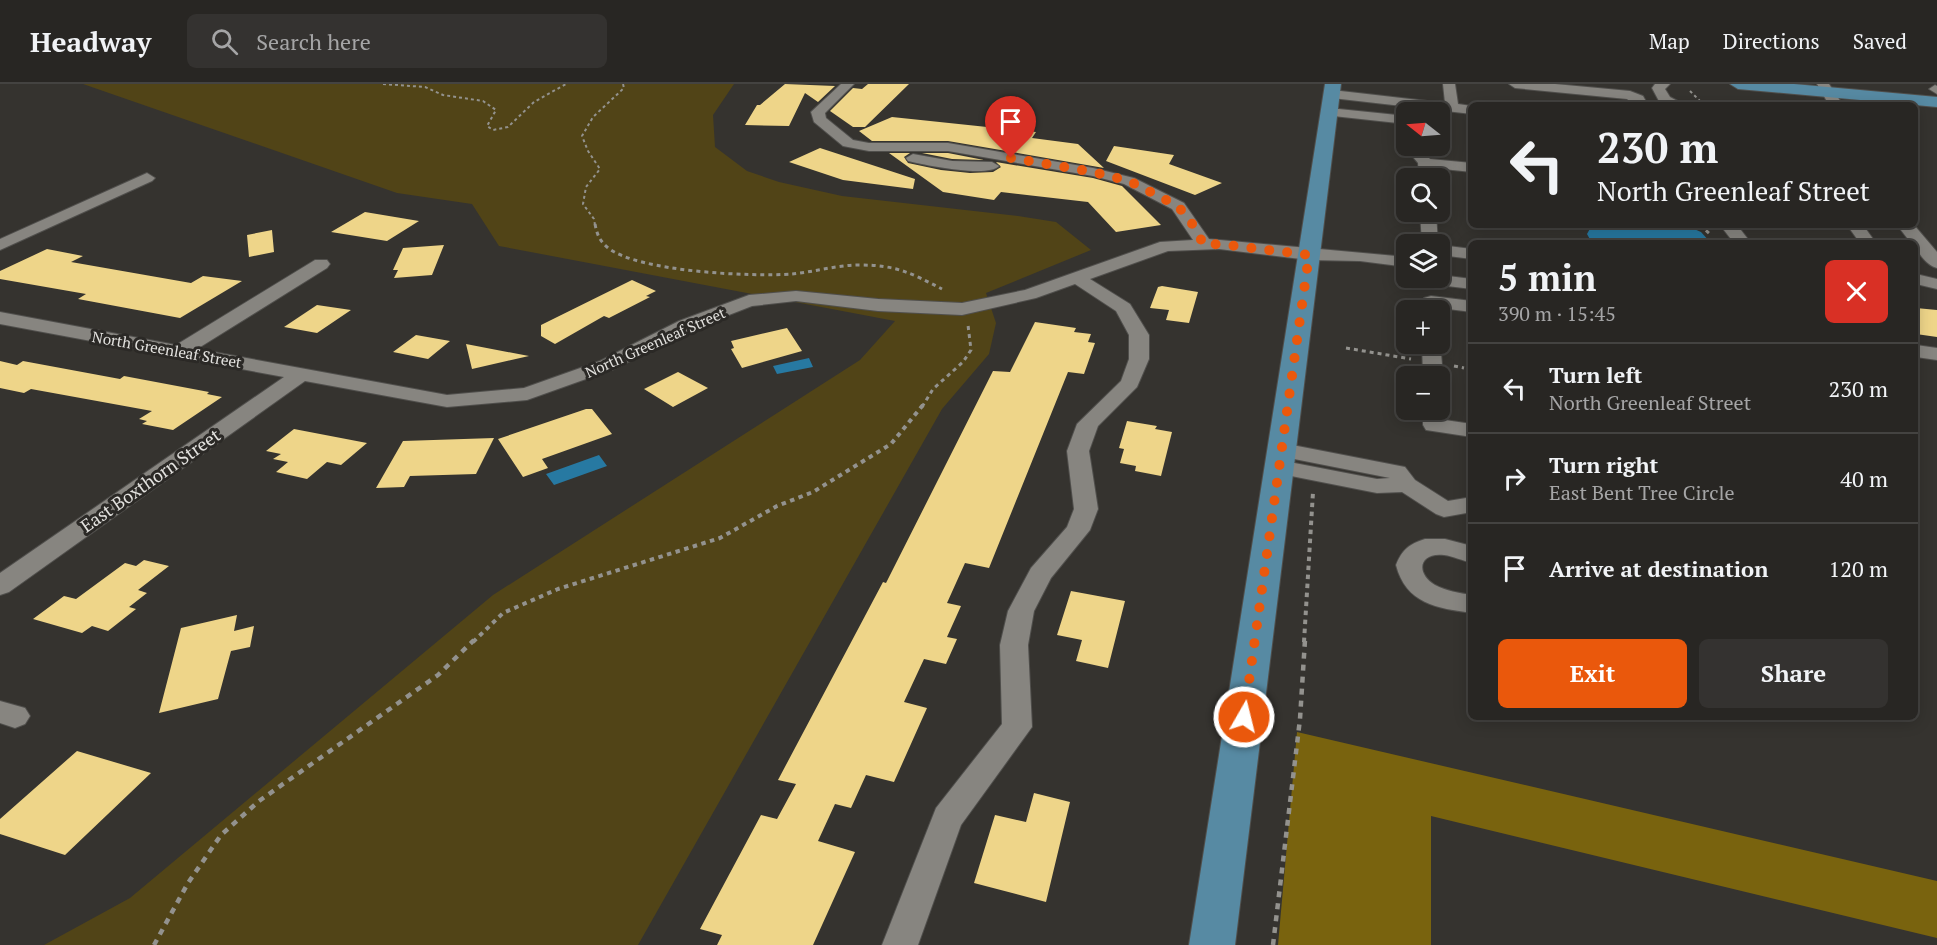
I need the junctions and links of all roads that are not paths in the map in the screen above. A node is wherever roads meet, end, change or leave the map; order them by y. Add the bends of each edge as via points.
1 (848, 84) edge
2 (1449, 84) edge
3 (1515, 84) edge
4 (1665, 84) edge
5 (1738, 84) edge
6 (1572, 87) edge
7 (1829, 94) edge
8 (1936, 94) edge
9 (1331, 97) edge
10 (1447, 102) edge
11 (1578, 102) edge
12 (1640, 102) edge
13 (1671, 102) edge
14 (1396, 106) edge
15 (1468, 110) edge
16 (1450, 111) edge
17 (1450, 112) edge
18 (1468, 116) edge
19 (1419, 156) edge
20 (1425, 163) junction
21 (1425, 168) edge
22 (1468, 168) edge
23 (147, 178) dead end
24 (1730, 228) edge
25 (1908, 228) edge
26 (1740, 240) edge
27 (1918, 240) edge
28 (1918, 240) edge
29 (0, 245) edge
30 (1204, 245) junction
31 (1450, 251) edge
32 (1468, 254) edge
33 (1309, 255) junction
34 (1396, 261) edge
35 (1937, 263) edge
36 (321, 264) dead end
37 (1918, 266) edge
38 (1937, 268) edge
39 (1468, 271) edge
40 (1450, 273) edge
41 (1396, 274) edge
42 (1076, 277) junction
43 (1450, 279) edge
44 (1918, 279) edge
45 (1468, 283) edge
46 (1937, 284) edge
47 (1450, 306) edge
48 (1468, 307) edge
49 (0, 318) edge
50 (180, 351) junction
51 (1918, 351) edge
52 (1937, 354) edge
53 (301, 374) junction
54 (1434, 420) edge
55 (1468, 430) edge
56 (1281, 458) junction
57 (1407, 484) junction
58 (1468, 505) edge
59 (1444, 509) junction
60 (1465, 552) edge
61 (0, 586) edge
62 (1468, 604) edge
63 (900, 945) edge
64 (1212, 945) edge

1 - 30 street via 819,112 819,119 848,143 893,147 905,156 952,165 994,166 1011,158 1129,181 1178,206
2 - 10 street
3 - 6 street
4 - 13 street via 1658,88
5 - 7 main road
6 - 11 street
6 - 12 street via 1630,95
7 - 8 main road
9 - 14 street
9 - 33 main road
15 - 16 street
17 - 18 street
19 - 20 street
20 - 21 street
20 - 22 street
23 - 29 street
24 - 26 street
25 - 27 street
28 - 35 street
30 - 33 street, North Greenleaf Street
30 - 42 street, North Greenleaf Street via 1166,246
31 - 32 street
33 - 34 street
33 - 41 street via 1359,269
33 - 56 main road
36 - 50 street
37 - 38 street
39 - 40 street
42 - 53 street, North Greenleaf Street via 1029,294 962,309 796,296 749,302 686,325 607,365 527,394 447,401
42 - 63 street via 1123,308 1139,335 1139,359 1130,383 1088,424 1078,451 1086,509 1078,530 1040,574 1021,611 1014,645 1017,727 947,818
43 - 45 street
44 - 46 street
47 - 48 street
49 - 50 street, North Greenleaf Street
50 - 53 street, North Greenleaf Street
51 - 52 street
53 - 61 street, East Boxthorn Street
54 - 55 street via 1434,425
56 - 57 street via 1315,474 1386,487
56 - 57 street via 1384,469 1397,472
56 - 64 main road
57 - 59 street
58 - 59 street
59 - 60 street
60 - 62 street via 1436,546 1417,550 1407,566 1408,573 1426,592 1449,602

